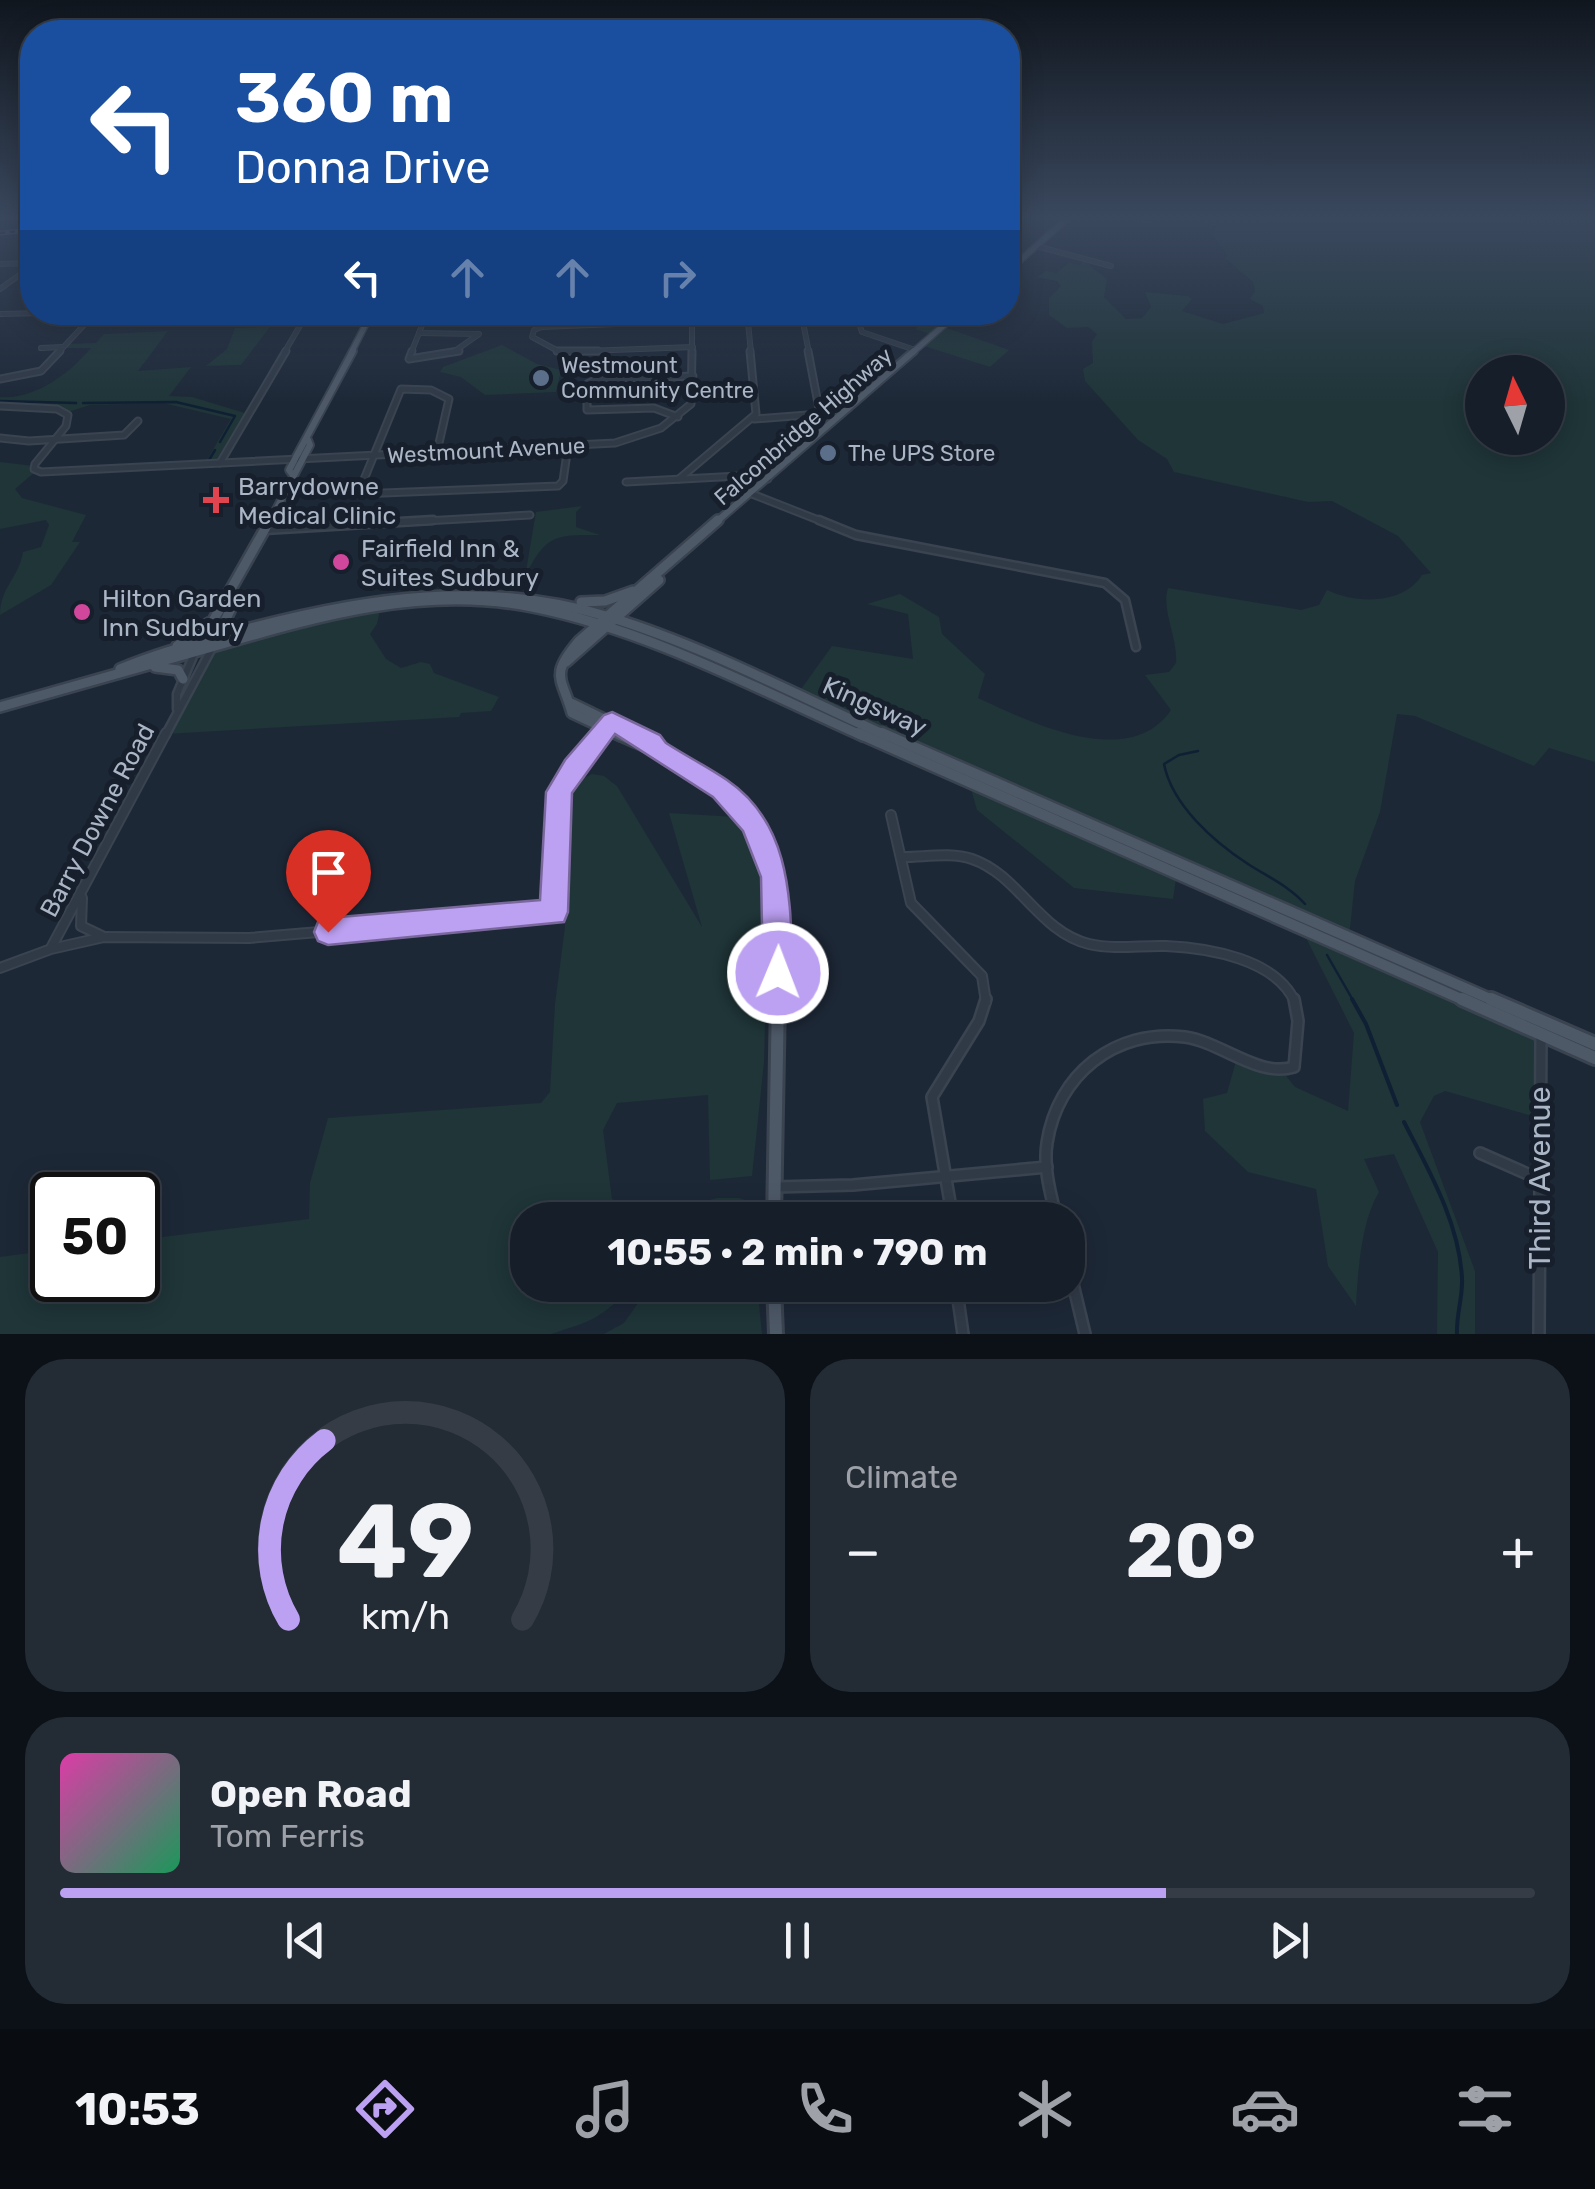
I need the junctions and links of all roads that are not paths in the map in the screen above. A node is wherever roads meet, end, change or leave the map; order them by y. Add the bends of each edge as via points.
1 (84, 325) edge
2 (300, 325) edge
3 (363, 325) edge
4 (421, 325) edge
5 (592, 325) edge
6 (692, 325) edge
7 (748, 325) edge
8 (803, 325) edge
9 (860, 325) edge
10 (944, 325) edge
11 (418, 333) junction
12 (64, 347) junction
13 (41, 348) dead end
14 (693, 348) junction
15 (915, 350) junction
16 (693, 376) junction
17 (0, 379) edge
18 (0, 406) edge
19 (820, 414) junction
20 (678, 417) junction
21 (752, 419) junction
22 (836, 421) junction
23 (138, 422) dead end
24 (0, 438) edge
25 (55, 440) junction
26 (308, 440) joint
27 (568, 446) junction
28 (437, 453) junction
29 (372, 456) junction
30 (298, 460) junction
31 (220, 464) junction
32 (679, 478) junction
33 (768, 479) junction
34 (626, 482) dead end
35 (752, 494) junction
36 (530, 514) dead end
37 (264, 530) junction
38 (670, 566) junction
39 (644, 585) junction
40 (233, 592) junction
41 (546, 600) junction
42 (218, 614) junction
43 (567, 614) junction
44 (610, 621) junction
45 (217, 638) junction
46 (579, 641) junction
47 (1136, 647) dead end
48 (197, 648) junction
49 (212, 648) junction
50 (156, 656) junction
51 (564, 664) junction
52 (148, 667) junction
53 (109, 675) junction
54 (184, 679) junction
55 (0, 707) edge
56 (177, 709) junction
57 (608, 726) junction
58 (891, 815) dead end
59 (903, 857) junction
60 (83, 892) junction
61 (104, 936) junction
62 (51, 949) junction
63 (0, 968) edge
64 (1542, 1021) junction
65 (1541, 1035) junction
66 (1595, 1044) edge
67 (1595, 1058) edge
68 (1480, 1153) dead end
69 (1047, 1168) junction
70 (944, 1176) junction
71 (1539, 1179) junction
72 (775, 1187) junction
73 (775, 1202) edge
74 (949, 1202) edge
75 (1054, 1202) edge
76 (775, 1302) edge
77 (958, 1302) edge
78 (1078, 1302) edge
79 (776, 1334) edge
80 (963, 1334) edge
81 (1086, 1334) edge
82 (1539, 1334) edge

1 - 12 street
2 - 31 street
3 - 26 main road, Barry Downe Road
4 - 11 street
5 - 14 street via 542,327 532,338 560,352
6 - 14 street
7 - 21 street
8 - 19 street
9 - 15 street via 865,334
10 - 15 main road, Falconbridge Highway
11 - 11 street via 479,332 449,354 409,360
12 - 13 street
12 - 17 street via 35,374
14 - 16 street
15 - 22 main road, Falconbridge Highway
16 - 20 street via 693,401
16 - 20 street via 588,384 586,410 650,408
18 - 25 street via 66,413 68,422
19 - 21 street
19 - 22 street
20 - 27 street, Westmount Avenue via 628,440
21 - 32 street
22 - 33 main road, Falconbridge Highway
23 - 25 street via 124,435
24 - 25 street
25 - 31 street, Westmount Avenue via 36,471
26 - 30 main road, Barry Downe Road
27 - 28 street, Westmount Avenue
27 - 29 street via 558,486 364,497 358,489
28 - 29 street, Westmount Avenue
28 - 29 street via 448,399 406,388 396,395
29 - 30 street, Westmount Avenue
30 - 31 street, Westmount Avenue
30 - 37 main road, Barry Downe Road
32 - 33 street
32 - 34 street
33 - 35 main road, Falconbridge Highway
35 - 38 main road, Falconbridge Highway
35 - 47 street via 856,535 1105,583 1125,600
36 - 37 street
37 - 40 main road, Barry Downe Road
38 - 39 main road, Falconbridge Highway
38 - 44 main road, Falconbridge Highway
39 - 41 main road via 606,601
39 - 44 main road, Falconbridge Highway
40 - 42 main road, Barry Downe Road
40 - 45 main road, Barry Downe Road
41 - 44 main road, Kingsway
41 - 45 main road, Kingsway via 475,592 388,596
42 - 48 main road, Barry Downe Road
42 - 50 main road
43 - 44 main road, Kingsway
43 - 46 main road via 582,629
43 - 49 main road, Kingsway via 478,600 409,601 334,612
44 - 46 main road
44 - 51 main road
44 - 64 main road, Kingsway
44 - 65 main road, Kingsway
45 - 48 main road, Kingsway
45 - 49 main road, Barry Downe Road
46 - 51 main road
48 - 49 main road, Kingsway
48 - 50 main road, Kingsway
48 - 52 main road, Kingsway
48 - 54 street, Barry Downe Road
49 - 56 street, Barry Downe Road
50 - 53 main road, Kingsway
51 - 57 main road via 560,687 572,712
52 - 53 main road, Kingsway
52 - 54 main road via 174,668
53 - 55 main road, Kingsway
54 - 56 street, Barry Downe Road
56 - 60 street, Barry Downe Road
57 - 61 street via 559,792 554,912 249,938
57 - 72 main road via 691,768 736,802 770,857 779,916
58 - 59 street
59 - 69 street via 977,860 1049,925 1084,943 1202,950 1279,978 1292,994 1298,1011 1290,1070 1277,1072 1180,1037 1113,1046 1087,1063 1064,1091 1050,1128
59 - 70 street via 912,903 989,990 984,1012 932,1097
60 - 61 street via 79,920
60 - 62 street, Barry Downe Road
61 - 62 street
62 - 63 street
64 - 65 street, Third Avenue
64 - 66 main road, Kingsway
65 - 67 main road, Kingsway
65 - 71 street, Third Avenue
68 - 71 street
69 - 70 street
69 - 75 street
70 - 72 street
70 - 74 street
71 - 82 street, Third Avenue
72 - 73 main road
76 - 79 main road
77 - 80 street
78 - 81 street

